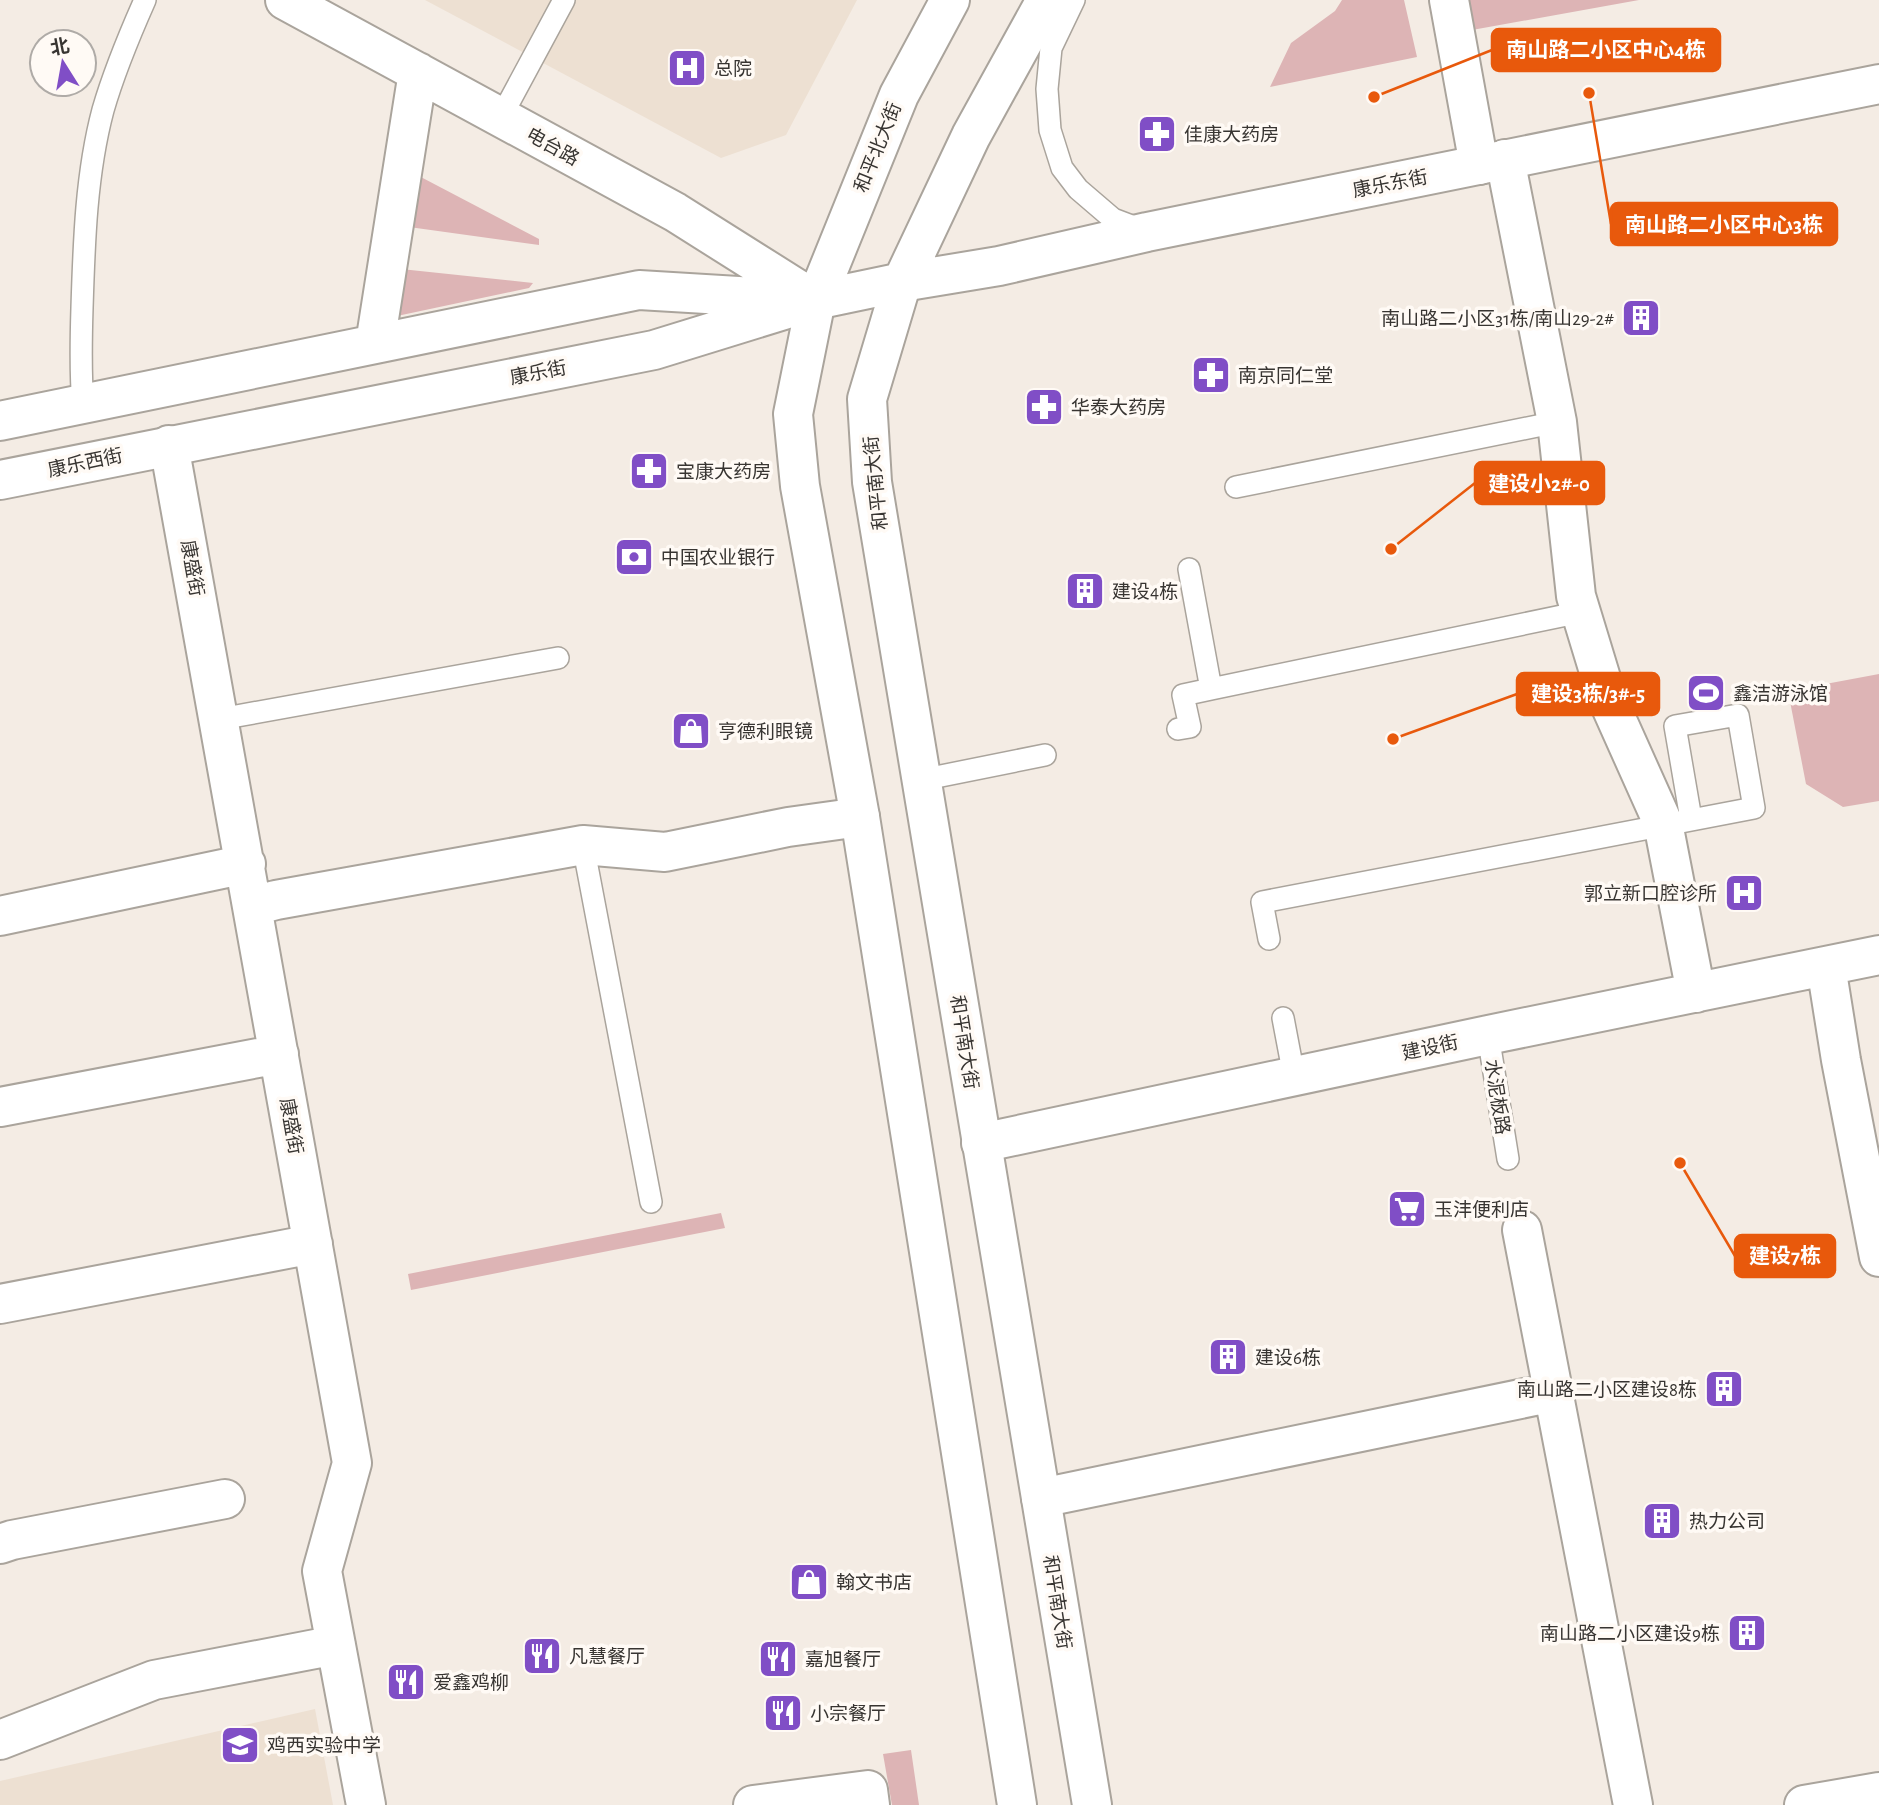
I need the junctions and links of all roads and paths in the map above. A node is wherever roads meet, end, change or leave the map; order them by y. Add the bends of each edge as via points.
1 (145, 0) edge
2 (285, 0) edge
3 (564, 0) edge
4 (950, 0) edge
5 (1046, 0) edge
6 (1074, 0) edge
7 (1449, 0) edge
8 (418, 72) junction
9 (1879, 84) edge
10 (501, 117) junction
11 (1492, 162) junction
12 (1147, 232) junction
13 (902, 282) junction
14 (816, 300) junction
15 (375, 344) junction
16 (83, 404) junction
17 (0, 422) edge
18 (1557, 422) junction
19 (169, 445) junction
20 (0, 480) edge
21 (1236, 487) dead end
22 (1189, 569) dead end
23 (1581, 612) junction
24 (558, 658) dead end
25 (1211, 689) junction
26 (220, 719) junction
27 (1178, 729) dead end
28 (1045, 755) dead end
29 (921, 780) junction
30 (860, 817) junction
31 (1677, 821) junction
32 (583, 845) junction
33 (246, 864) junction
34 (253, 906) junction
35 (0, 916) edge
36 (1269, 939) dead end
37 (1879, 955) edge
38 (1826, 966) junction
39 (1696, 993) junction
40 (1283, 1017) dead end
41 (1488, 1035) junction
42 (279, 1054) junction
43 (1294, 1076) junction
44 (0, 1107) edge
45 (981, 1143) junction
46 (1508, 1159) dead end
47 (651, 1202) dead end
48 (1522, 1230) dead end
49 (313, 1244) junction
50 (1879, 1257) edge
51 (0, 1304) edge
52 (1553, 1392) junction
53 (1041, 1498) junction
54 (225, 1499) dead end
55 (0, 1544) edge
56 (336, 1645) junction
57 (0, 1740) edge
58 (1879, 1791) edge
59 (366, 1805) edge
60 (754, 1805) edge
61 (870, 1805) edge
62 (1017, 1805) edge
63 (1092, 1805) edge
64 (1633, 1805) edge
65 (1804, 1805) edge

1 - 16 lane via 104,108 92,174 83,253
2 - 8 street, 电台路
3 - 10 lane
4 - 14 street, 和平北大街 via 899,94
5 - 13 street via 971,136
6 - 12 lane via 1051,48 1050,130 1062,168 1078,188 1113,219
7 - 11 street
8 - 10 street, 电台路
8 - 15 street
9 - 11 street, 康乐东街
10 - 14 street, 电台路 via 675,212
11 - 12 street, 康乐东街
11 - 18 street
12 - 13 street, 康乐东街 via 999,266
13 - 14 street, 康乐街
13 - 29 street, 和平南大街 via 867,399 872,482
14 - 15 street via 639,290
14 - 19 street, 康乐街 via 654,350
14 - 30 street via 793,414 800,486
15 - 16 street
16 - 17 street
18 - 21 lane
18 - 23 street
19 - 20 street, 康乐西街
19 - 26 street, 康盛街
22 - 25 lane
23 - 25 lane
23 - 31 street via 1607,698
24 - 26 lane
25 - 27 lane via 1183,695 1190,727
26 - 33 street, 康盛街
28 - 29 lane
29 - 45 street, 和平南大街
30 - 32 street via 665,852
30 - 62 street
31 - 31 lane via 1754,808 1738,715 1675,726
31 - 36 lane via 1262,902
31 - 39 street
32 - 34 street
32 - 47 lane
33 - 34 street, 康盛街
33 - 35 street
34 - 42 street, 康盛街
37 - 38 street, 建设街
38 - 39 street, 建设街
38 - 50 street
39 - 41 street, 建设街
40 - 43 lane
41 - 43 street, 建设街
41 - 46 lane, 水泥板路
42 - 44 street
42 - 49 street, 康盛街
43 - 45 street, 建设街
45 - 53 street, 和平南大街
48 - 52 street
49 - 51 street
49 - 56 street, 康盛街 via 352,1463 322,1571
52 - 53 street
52 - 64 street
53 - 63 street, 和平南大街
54 - 55 street
56 - 57 street via 154,1680
56 - 59 street, 康盛街
58 - 65 street
60 - 61 street via 868,1790

